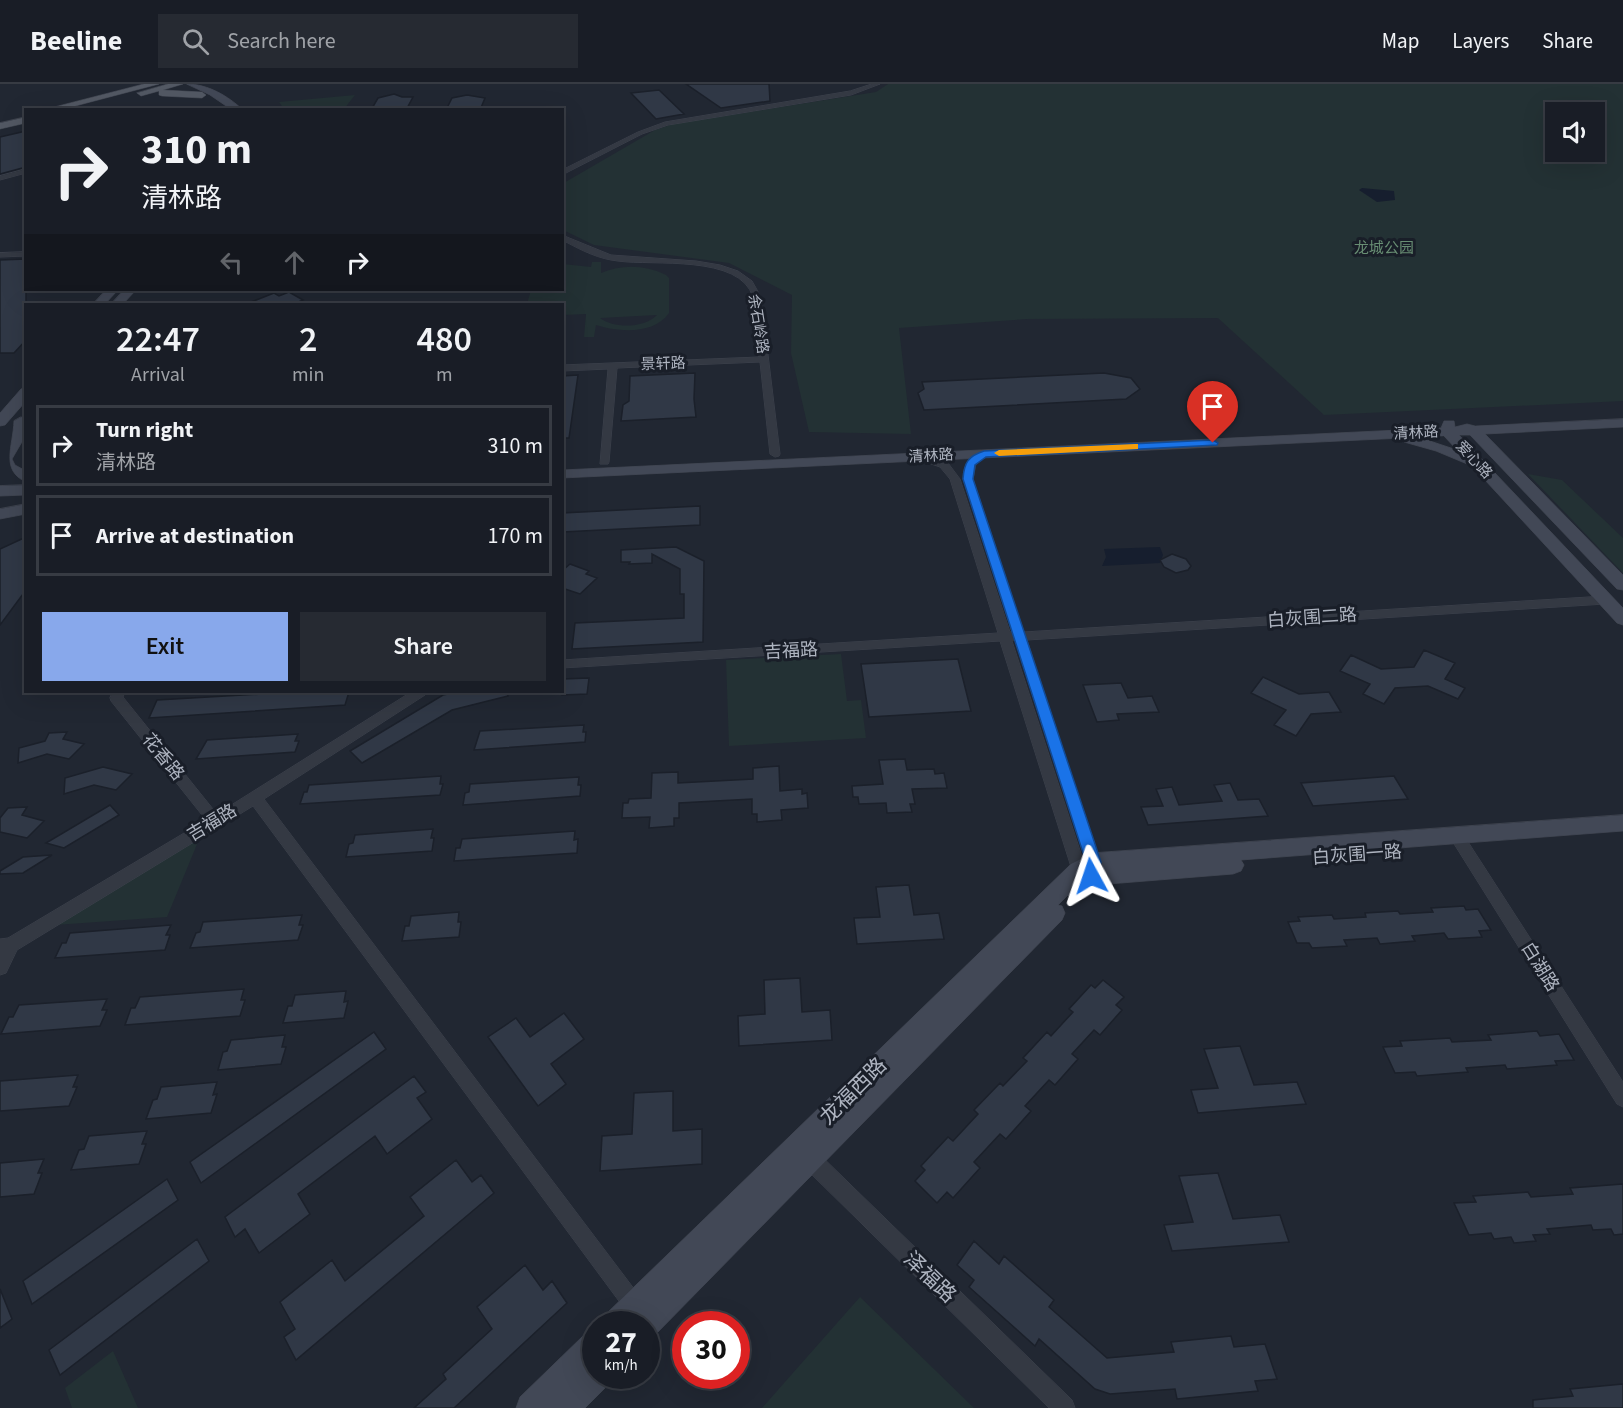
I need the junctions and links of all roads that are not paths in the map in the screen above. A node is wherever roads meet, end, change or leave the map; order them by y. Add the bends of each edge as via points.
1 (139, 84) edge
2 (155, 84) edge
3 (177, 84) edge
4 (191, 84) edge
5 (878, 84) edge
6 (213, 88) edge
7 (114, 94) junction
8 (202, 95) junction
9 (102, 102) junction
10 (55, 108) edge
11 (79, 108) edge
12 (219, 108) edge
13 (237, 108) edge
14 (24, 114) edge
15 (0, 120) edge
16 (24, 120) edge
17 (0, 126) edge
18 (24, 172) edge
19 (564, 172) edge
20 (0, 178) edge
21 (564, 238) edge
22 (24, 254) edge
23 (0, 255) edge
24 (111, 291) edge
25 (128, 291) edge
26 (100, 303) edge
27 (118, 303) edge
28 (764, 359) junction
29 (613, 366) junction
30 (564, 368) edge
31 (24, 394) edge
32 (1623, 413) edge
33 (23, 418) edge
34 (0, 422) edge
35 (1623, 423) edge
36 (1449, 426) junction
37 (1551, 426) junction
38 (1473, 430) junction
39 (1374, 435) junction
40 (0, 446) edge
41 (775, 454) junction
42 (984, 454) junction
43 (921, 457) junction
44 (604, 462) junction
45 (564, 464) edge
46 (1508, 467) junction
47 (1484, 471) junction
48 (564, 474) edge
49 (24, 477) edge
50 (24, 489) edge
51 (0, 491) edge
52 (24, 500) edge
53 (0, 501) edge
54 (24, 509) edge
55 (0, 514) edge
56 (1623, 585) edge
57 (1605, 600) junction
58 (1623, 619) edge
59 (1020, 637) junction
60 (1006, 638) junction
61 (564, 664) edge
62 (118, 693) edge
63 (418, 693) edge
64 (255, 798) junction
65 (215, 821) junction
66 (1623, 823) edge
67 (1623, 835) edge
68 (1460, 841) junction
69 (1088, 869) junction
70 (6, 945) edge
71 (0, 968) edge
72 (1623, 1098) edge
73 (803, 1153) junction
74 (638, 1311) edge
75 (650, 1311) edge
76 (582, 1359) edge
77 (583, 1389) edge
78 (531, 1408) edge
79 (563, 1408) edge
80 (1064, 1408) edge

1 - 7 main road
2 - 7 main road
3 - 8 main road
3 - 9 main road
4 - 6 main road
5 - 19 street via 851,93 667,123
6 - 13 main road
7 - 10 main road
8 - 9 main road via 168,93
8 - 12 main road
9 - 11 main road
14 - 15 main road
16 - 17 main road
18 - 20 street
21 - 28 street, 余石岭路 via 610,258 700,264 740,276 756,292
22 - 23 street
24 - 26 main road
25 - 27 main road
28 - 29 street, 景轩路
28 - 41 street, 余石岭路
29 - 30 street, 景轩路
29 - 44 street
31 - 34 main road
32 - 36 main road, 清林路
33 - 40 main road
33 - 49 main road via 20,435 5,459 9,468
35 - 37 main road, 清林路
36 - 38 main road, 清林路
36 - 39 main road, 清林路
36 - 41 main road, 清林路
36 - 47 main road, 爱心路
37 - 38 main road, 清林路
37 - 46 main road via 1519,436 1511,443 1506,458
38 - 46 main road, 爱心路
39 - 42 main road, 清林路
39 - 47 main road via 1441,448
41 - 44 main road, 清林路
42 - 43 main road, 清林路
42 - 59 street via 969,464 968,479
43 - 48 main road, 清林路
43 - 60 street via 944,465 955,479
44 - 45 main road, 清林路
46 - 56 main road, 爱心路
47 - 57 main road, 爱心路
50 - 51 main road
52 - 53 main road
54 - 55 main road
57 - 58 main road, 爱心路
57 - 59 street, 白灰围二路
59 - 60 street, 吉福路
59 - 69 street
60 - 61 street, 吉福路
60 - 69 street
62 - 65 street, 花香路 via 116,698
63 - 64 street, 吉福路
64 - 65 street, 吉福路
64 - 74 street
65 - 70 street, 吉福路
66 - 68 main road, 白灰围一路
67 - 68 main road, 白灰围一路
68 - 69 main road, 白灰围一路
68 - 72 street, 白湖路
69 - 73 main road, 龙福西路
70 - 71 street
73 - 75 main road, 龙福西路
73 - 80 street, 泽福路
76 - 78 main road
77 - 79 main road

